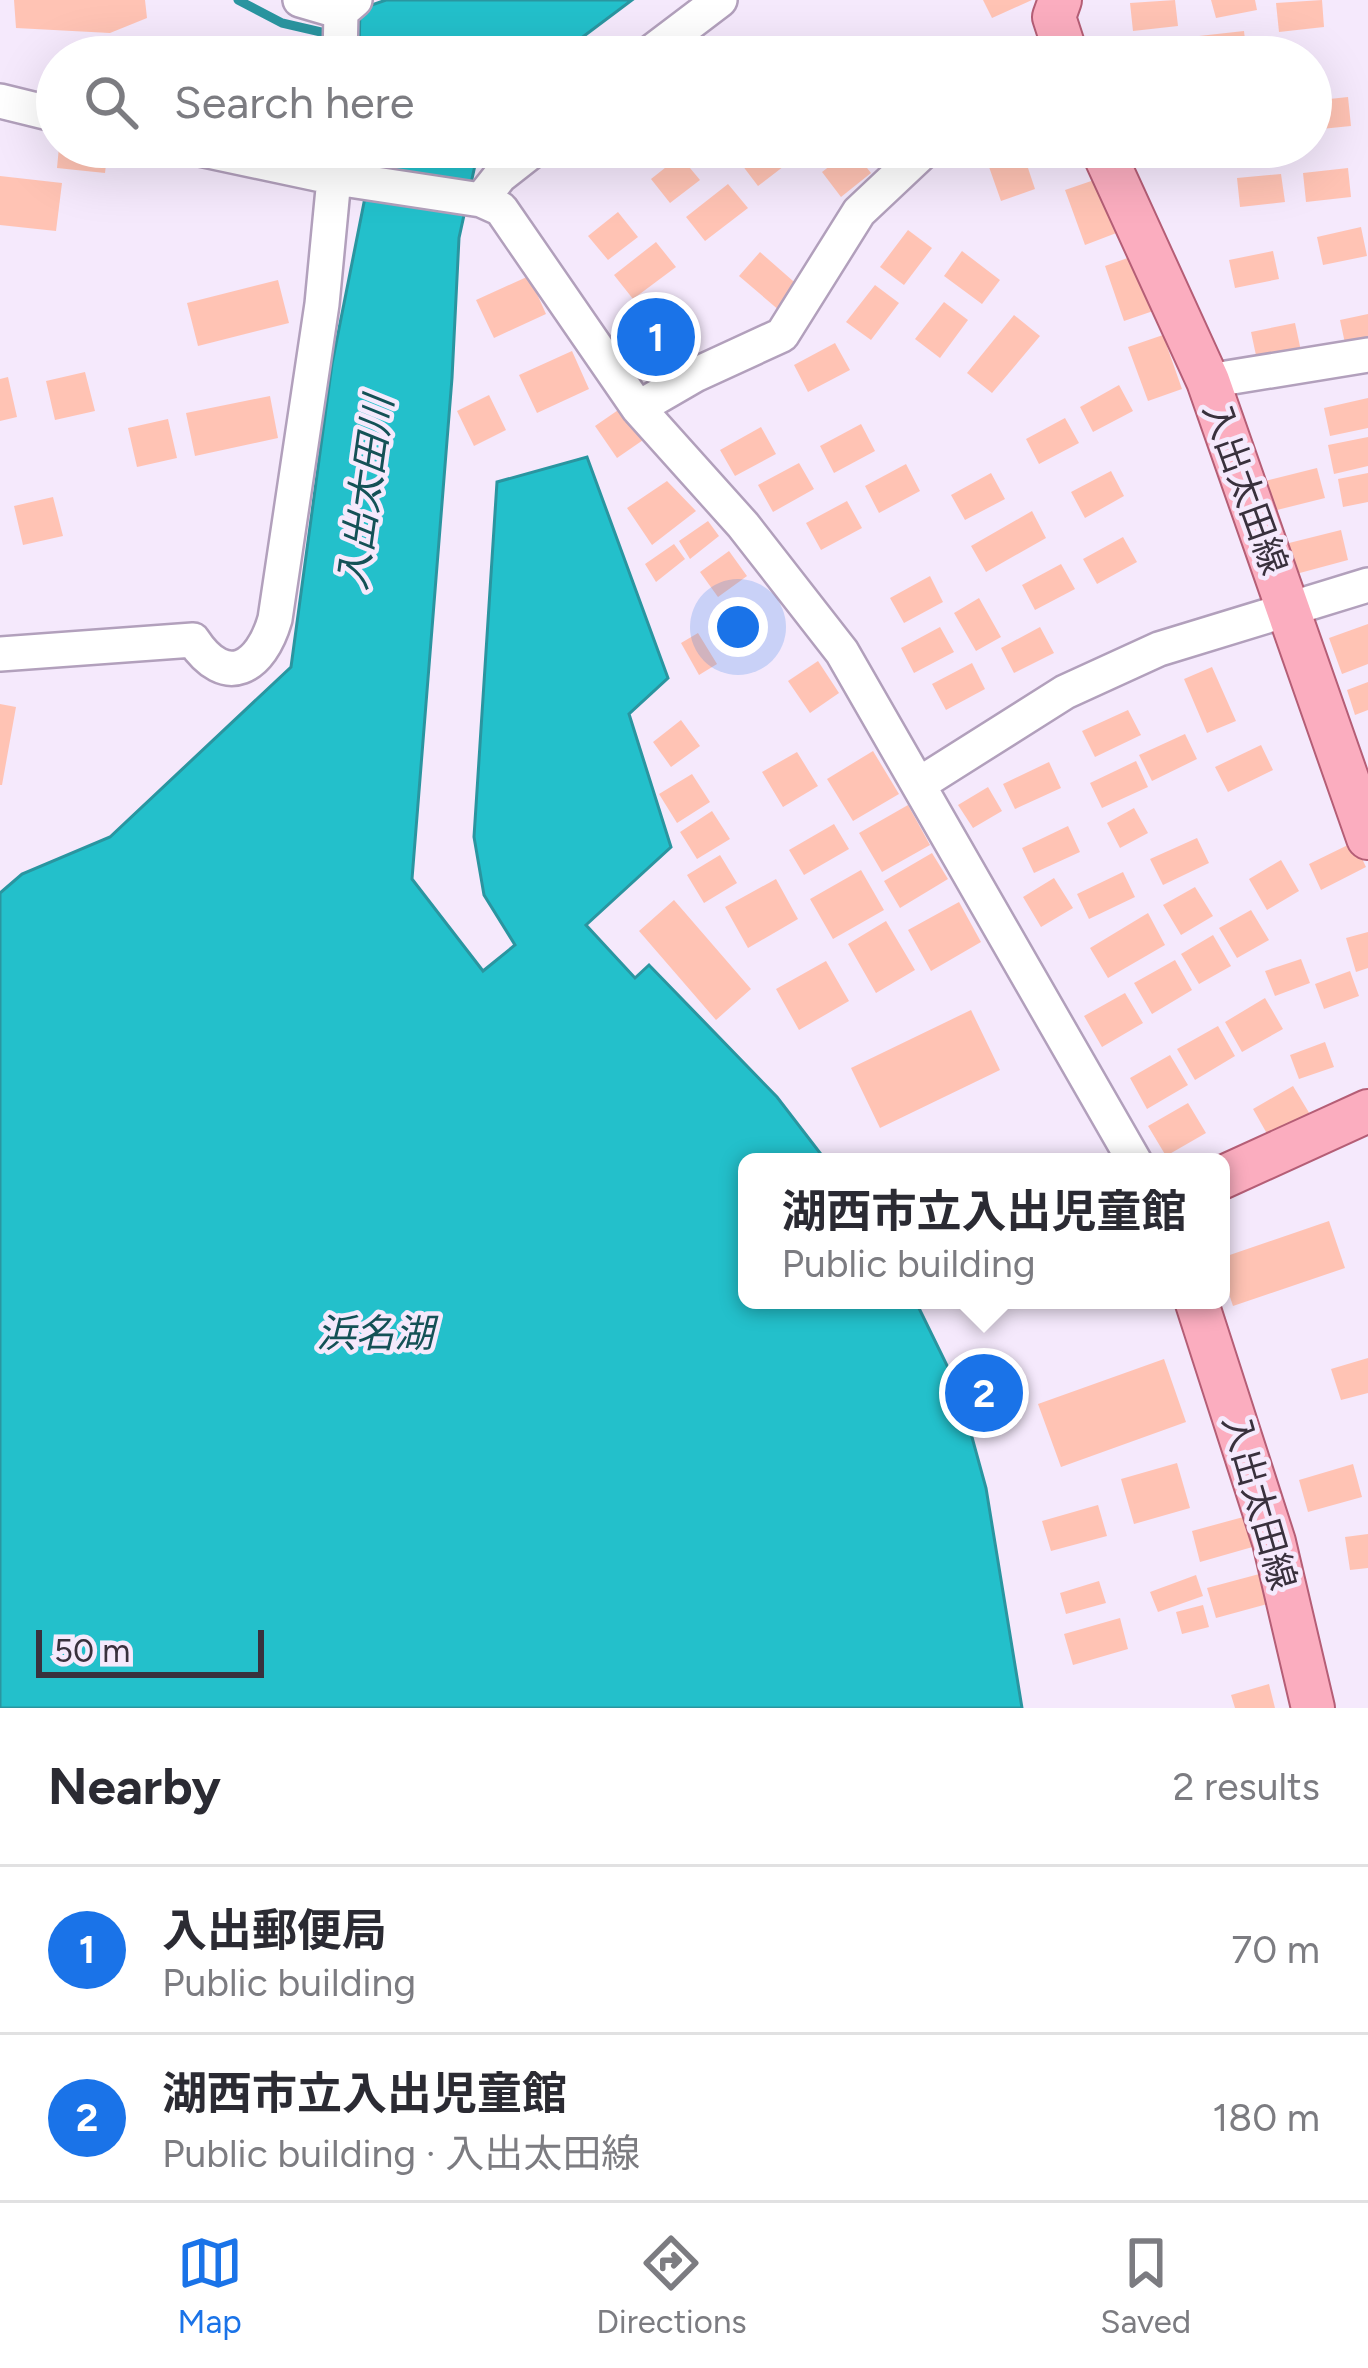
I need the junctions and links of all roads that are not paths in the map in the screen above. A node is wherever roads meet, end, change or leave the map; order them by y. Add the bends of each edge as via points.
1 (301, 0) edge
2 (720, 0) edge
3 (1060, 0) edge
4 (348, 6) edge
5 (343, 36) edge
6 (672, 36) edge
7 (1060, 36) edge
8 (0, 101) edge
9 (36, 110) edge
10 (336, 168) edge
11 (356, 168) edge
12 (510, 168) edge
13 (906, 168) edge
14 (1112, 168) edge
15 (481, 200) junction
16 (1368, 356) edge
17 (1208, 381) junction
18 (638, 408) junction
19 (1368, 585) edge
20 (1289, 610) junction
21 (0, 654) edge
22 (921, 783) junction
23 (1368, 838) edge
24 (1368, 1112) edge
25 (1130, 1153) edge
26 (1230, 1174) edge
27 (1199, 1309) edge
28 (1312, 1708) edge

1 - 4 street
2 - 6 street
3 - 7 main road via 1054,17
4 - 5 street
8 - 9 street
10 - 21 street via 275,619 259,656 243,667 224,666 206,659 194,640
11 - 15 street
12 - 15 street
13 - 18 street via 859,212 782,335
14 - 17 main road, 入出太田線
15 - 18 street via 500,209
16 - 17 street
17 - 20 main road, 入出太田線
18 - 22 street via 842,652
19 - 20 street
20 - 22 street via 1159,649 1065,692
20 - 23 main road, 入出太田線
22 - 25 street
24 - 26 main road
27 - 28 main road, 入出太田線 via 1274,1542

